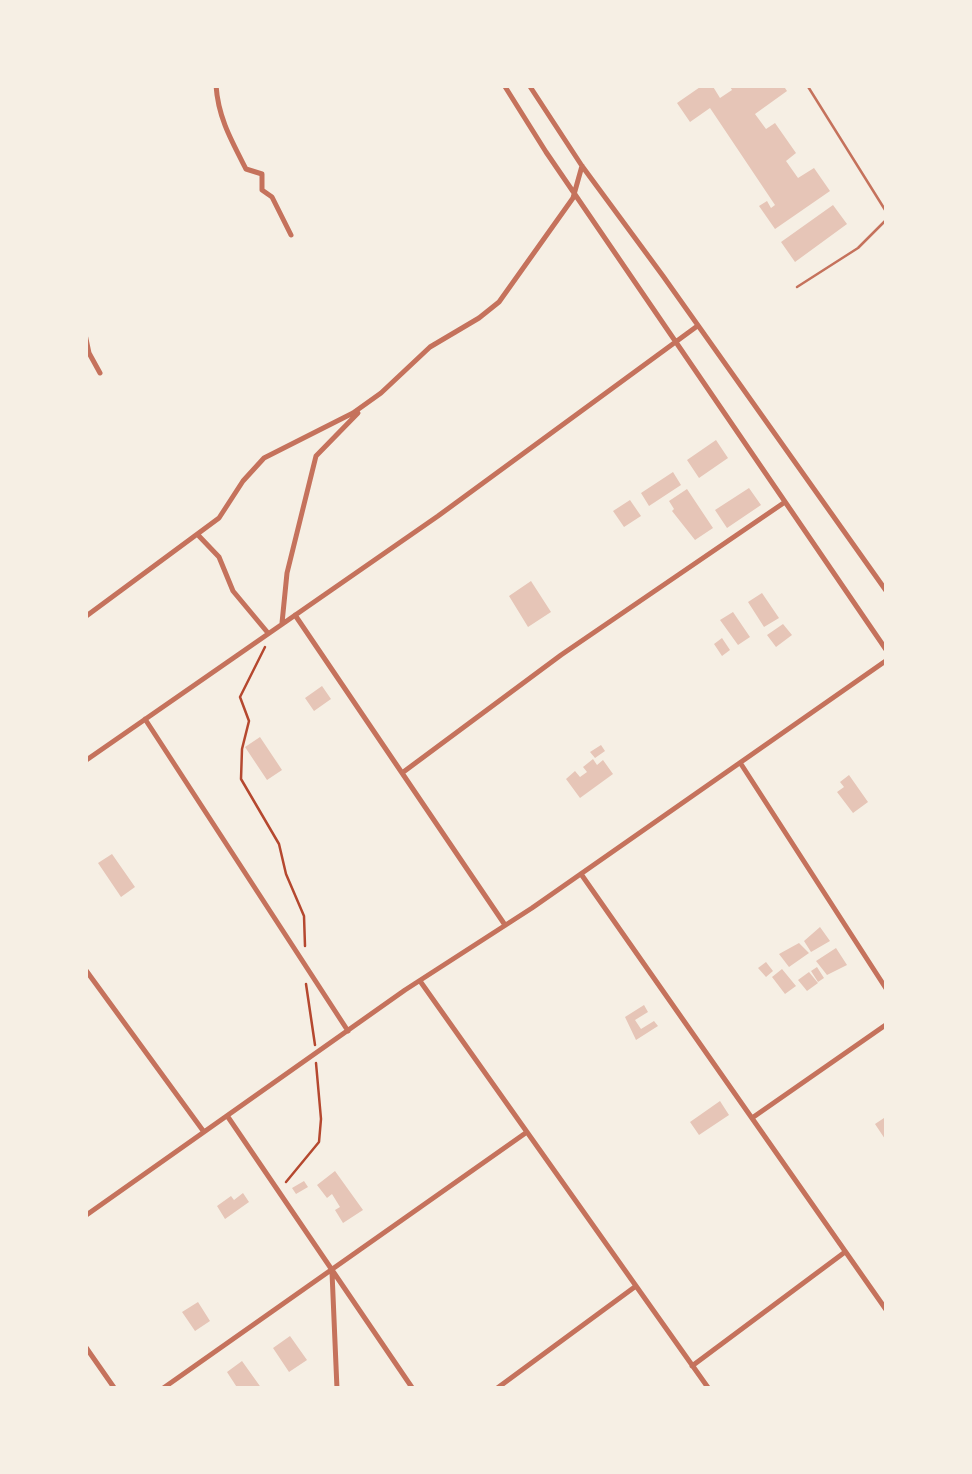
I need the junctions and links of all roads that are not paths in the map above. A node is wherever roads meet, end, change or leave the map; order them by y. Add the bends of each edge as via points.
1 (216, 85) edge
2 (504, 85) edge
3 (530, 85) edge
4 (808, 85) edge
5 (582, 166) junction
6 (575, 194) junction
7 (887, 213) edge
8 (887, 219) edge
9 (290, 234) dead end
10 (797, 288) dead end
11 (696, 327) junction
12 (85, 334) edge
13 (676, 342) junction
14 (100, 374) dead end
15 (370, 400) junction
16 (784, 502) junction
17 (198, 535) junction
18 (887, 592) edge
19 (295, 615) junction
20 (85, 618) edge
21 (282, 624) junction
22 (268, 633) junction
23 (887, 651) edge
24 (887, 660) edge
25 (145, 719) junction
26 (85, 760) edge
27 (741, 764) junction
28 (402, 773) junction
29 (582, 874) junction
30 (505, 926) junction
31 (85, 969) edge
32 (420, 980) junction
33 (887, 990) edge
34 (887, 1024) edge
35 (348, 1031) junction
36 (228, 1117) junction
37 (752, 1118) junction
38 (527, 1132) junction
39 (205, 1133) junction
40 (85, 1216) edge
41 (846, 1252) junction
42 (332, 1270) junction
43 (636, 1286) junction
44 (887, 1311) edge
45 (85, 1346) edge
46 (692, 1366) junction
47 (115, 1389) edge
48 (162, 1389) edge
49 (337, 1389) edge
50 (413, 1389) edge
51 (496, 1389) edge
52 (708, 1389) edge

1 - 9 street via 229,136 246,168 262,174 262,190
2 - 6 street
3 - 5 street
4 - 7 lane
5 - 6 street
5 - 11 street
6 - 13 street
6 - 15 street via 499,302 430,347
8 - 10 lane via 858,248
11 - 13 street
11 - 18 street
12 - 14 street
13 - 16 street
13 - 19 street
15 - 17 street via 264,458
15 - 21 street via 316,456 287,573
16 - 23 street
16 - 28 street
17 - 20 street
17 - 22 street
19 - 21 street
19 - 28 street
21 - 22 street
22 - 25 street
24 - 27 street
25 - 26 street
25 - 35 street
27 - 29 street
27 - 33 street
28 - 30 street
29 - 30 street
29 - 37 street
30 - 32 street
31 - 39 street
32 - 35 street
32 - 38 street
34 - 37 street
35 - 36 street
36 - 39 street
36 - 42 street
37 - 41 street
38 - 42 street
38 - 43 street
39 - 40 street
41 - 44 street
41 - 46 street
42 - 48 street
42 - 49 street
42 - 50 street
43 - 46 street
43 - 51 street
45 - 47 street
46 - 52 street

